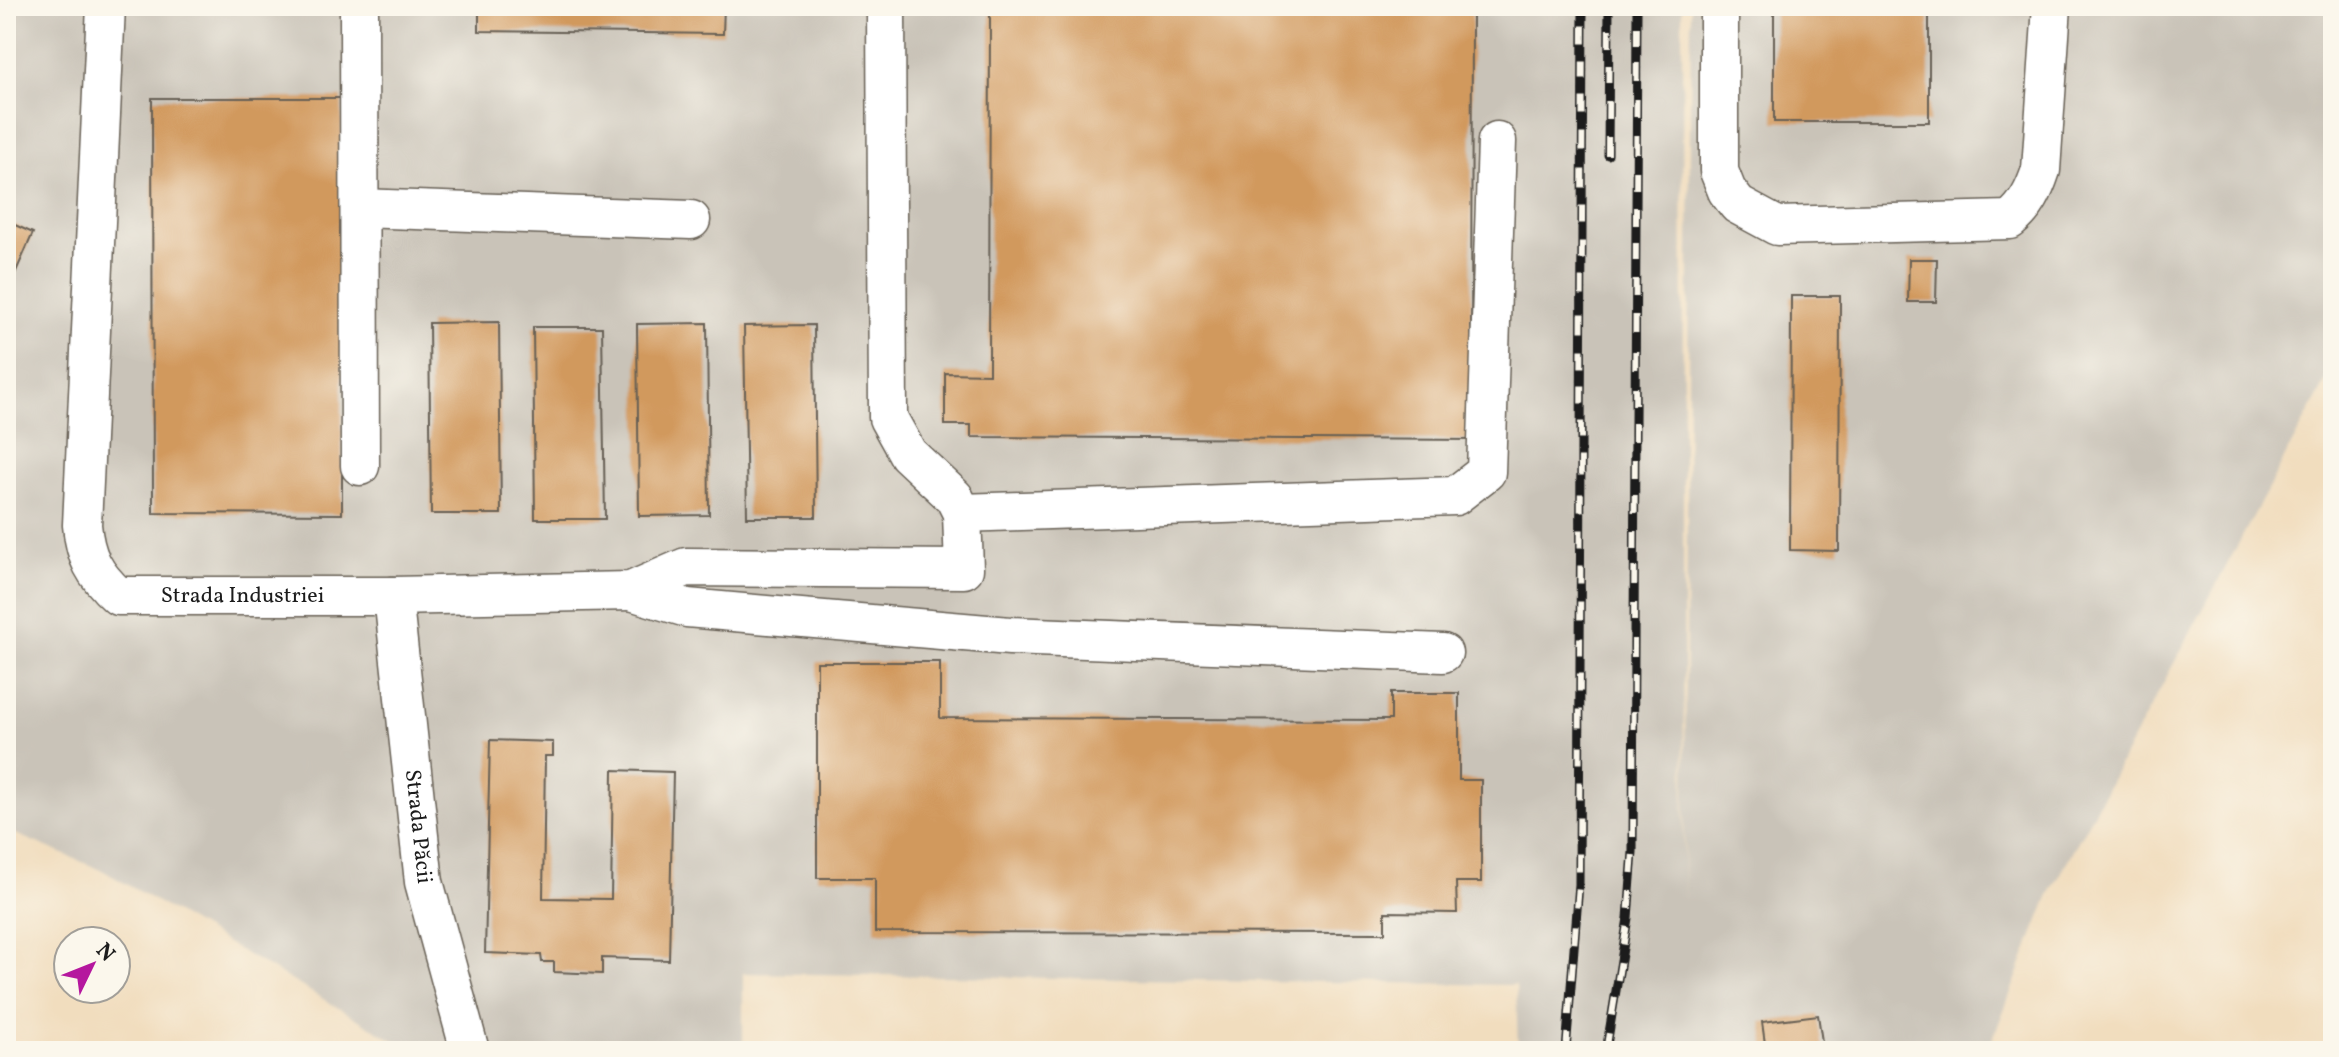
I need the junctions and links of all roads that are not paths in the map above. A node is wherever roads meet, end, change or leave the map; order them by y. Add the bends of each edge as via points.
1 (106, 6) edge
2 (359, 6) edge
3 (886, 6) edge
4 (1719, 6) edge
5 (2052, 6) edge
6 (1497, 141) dead end
7 (360, 208) junction
8 (691, 220) dead end
9 (360, 466) dead end
10 (962, 513) junction
11 (631, 591) junction
12 (393, 596) junction
13 (1443, 653) dead end
14 (470, 1051) edge

1 - 12 street, Strada Industriei via 82,525 84,550 96,576 118,596
2 - 7 street
3 - 10 street via 888,418 908,454 954,497
4 - 5 street via 1719,171 1738,205 1777,226 2010,220 2034,192 2041,170
6 - 10 street via 1486,472 1471,487 1455,496
7 - 8 street
7 - 9 street
10 - 11 street, Strada Industriei via 964,569 686,567
11 - 12 street, Strada Industriei
11 - 13 street via 687,608 1010,636
12 - 14 street, Strada Păcii via 424,882

